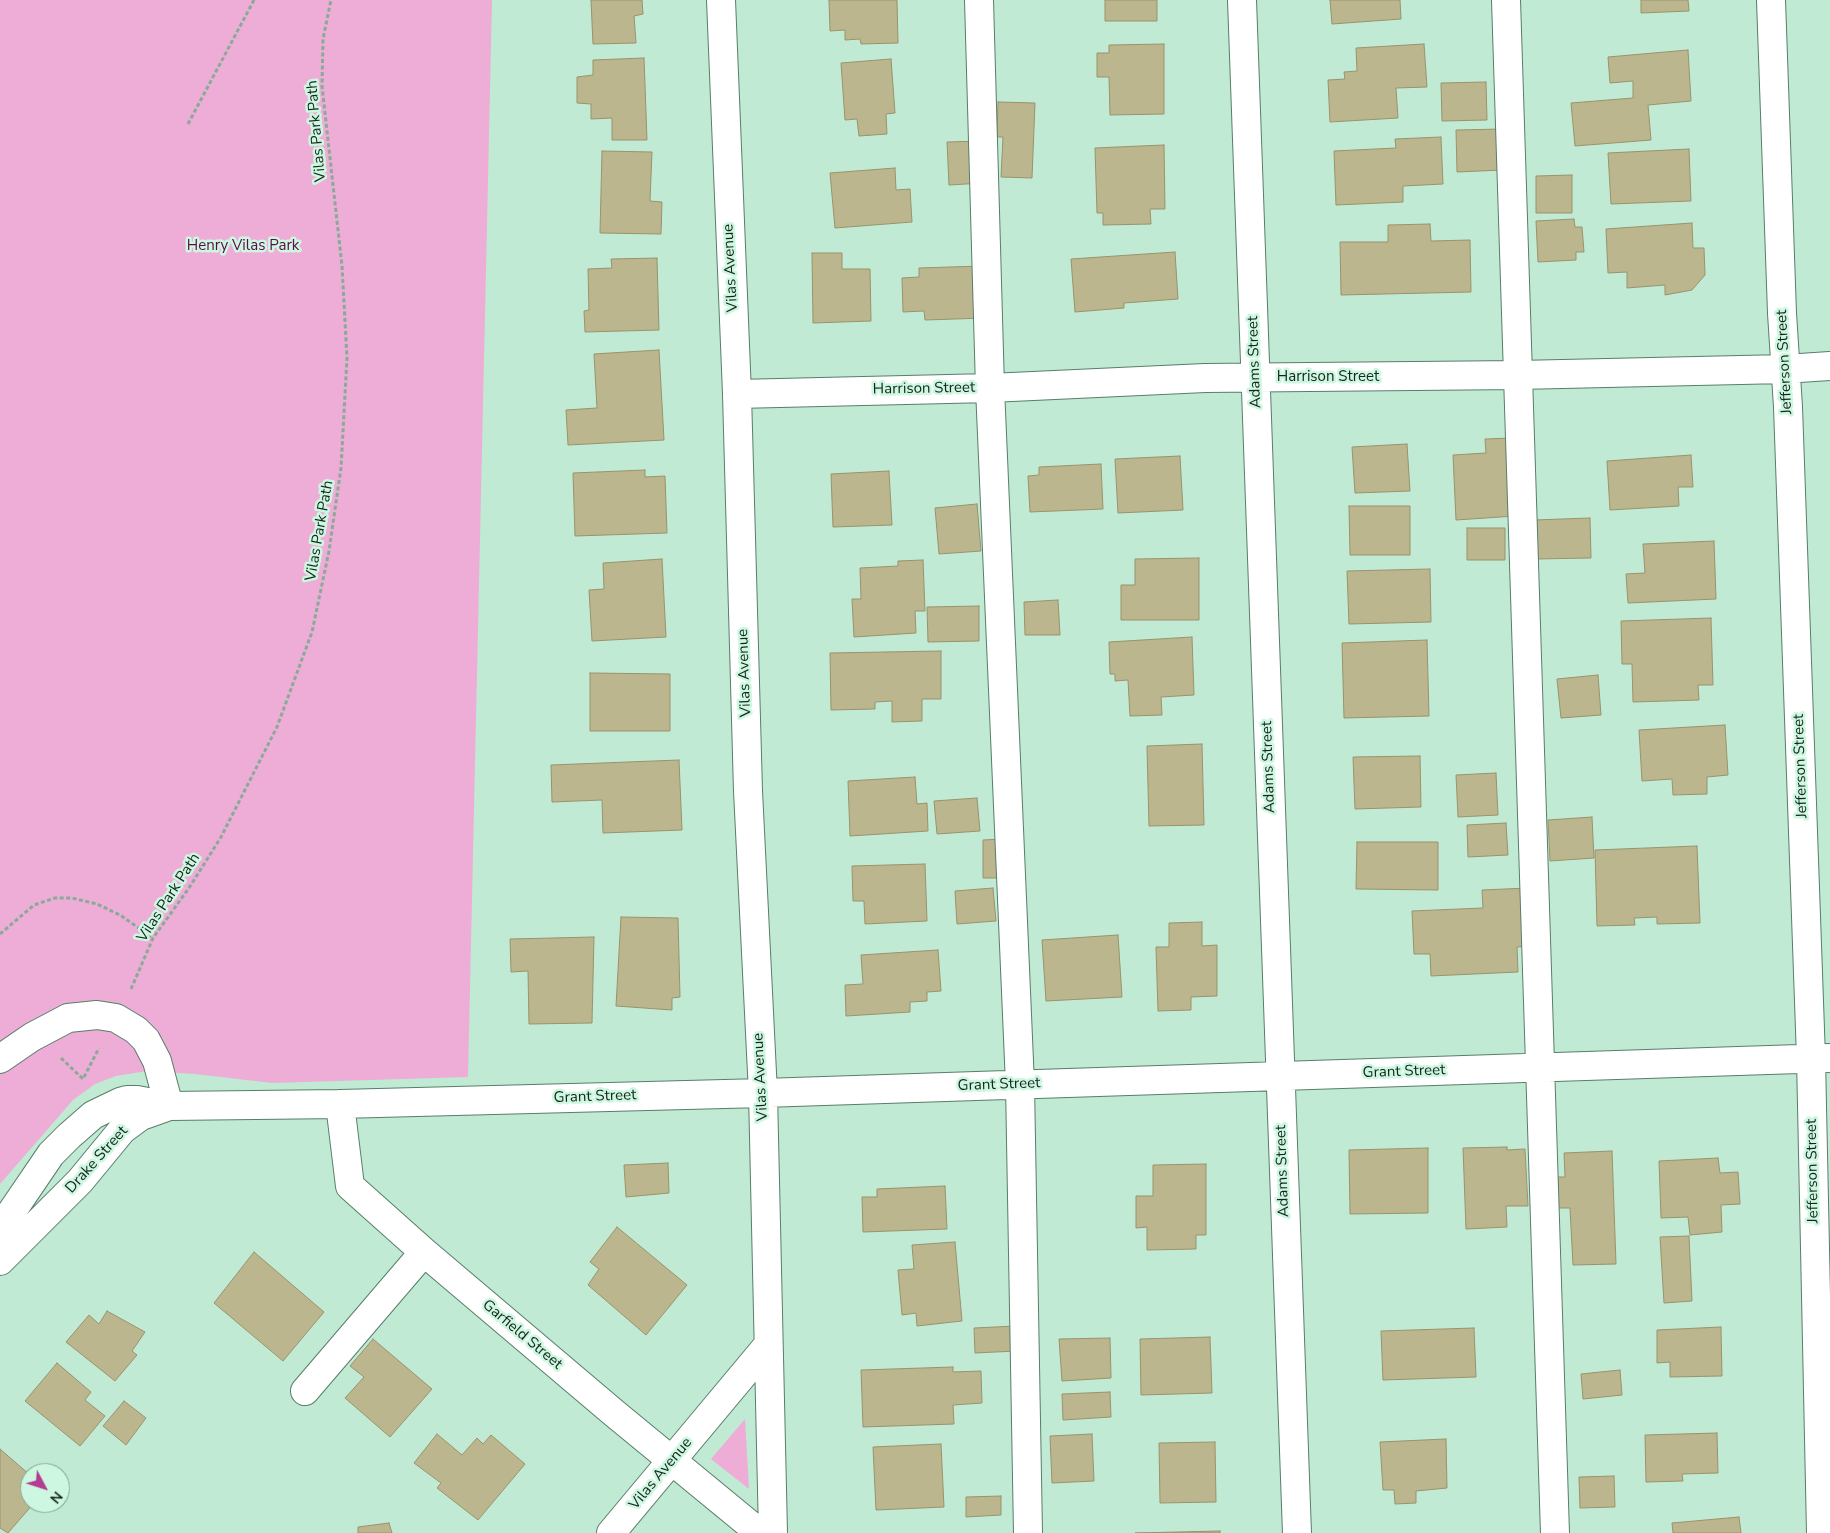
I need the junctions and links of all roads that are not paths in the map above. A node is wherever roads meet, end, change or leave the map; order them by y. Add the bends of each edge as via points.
1 (721, 0) edge
2 (979, 0) edge
3 (1242, 0) edge
4 (1506, 0) edge
5 (1771, 0) edge
6 (1830, 366) edge
7 (1785, 369) junction
8 (1518, 375) junction
9 (1255, 377) junction
10 (990, 388) junction
11 (737, 394) junction
12 (1821, 1058) edge
13 (0, 1059) edge
14 (1541, 1067) junction
15 (1279, 1076) junction
16 (1020, 1084) junction
17 (763, 1093) junction
18 (340, 1104) junction
19 (169, 1106) junction
20 (0, 1229) edge
21 (424, 1252) junction
22 (0, 1261) edge
23 (768, 1345) junction
24 (305, 1391) dead end
25 (672, 1460) junction
26 (611, 1533) edge
27 (760, 1533) edge
28 (773, 1533) edge
29 (1028, 1533) edge
30 (1297, 1533) edge
31 (1555, 1533) edge
32 (1821, 1533) edge

1 - 11 street, Vilas Avenue
2 - 10 street
3 - 9 street, Adams Street
4 - 8 street
5 - 7 street, Jefferson Street
6 - 7 street, Harrison Street
7 - 8 street, Harrison Street
7 - 12 street, Jefferson Street
8 - 9 street, Harrison Street
8 - 14 street
9 - 10 street, Harrison Street
9 - 15 street, Adams Street
10 - 11 street, Harrison Street
10 - 16 street
11 - 17 street, Vilas Avenue via 748,791
12 - 14 street, Grant Street
12 - 32 street, Jefferson Street
13 - 19 street via 68,1018 97,1015 116,1018 146,1040 157,1061
14 - 15 street, Grant Street
14 - 31 street
15 - 16 street, Grant Street
15 - 30 street, Adams Street
16 - 17 street, Grant Street
16 - 29 street
17 - 18 street, Grant Street
17 - 23 street, Vilas Avenue
18 - 19 street, Grant Street
18 - 21 street, Garfield Street via 350,1186
19 - 20 street, Drake Street via 127,1100 93,1115 51,1154
19 - 22 street, Drake Street via 129,1124 80,1181
21 - 24 street
21 - 25 street, Garfield Street
23 - 25 street, Vilas Avenue
23 - 28 street, Vilas Avenue
25 - 26 street, Vilas Avenue
25 - 27 street, Garfield Street

